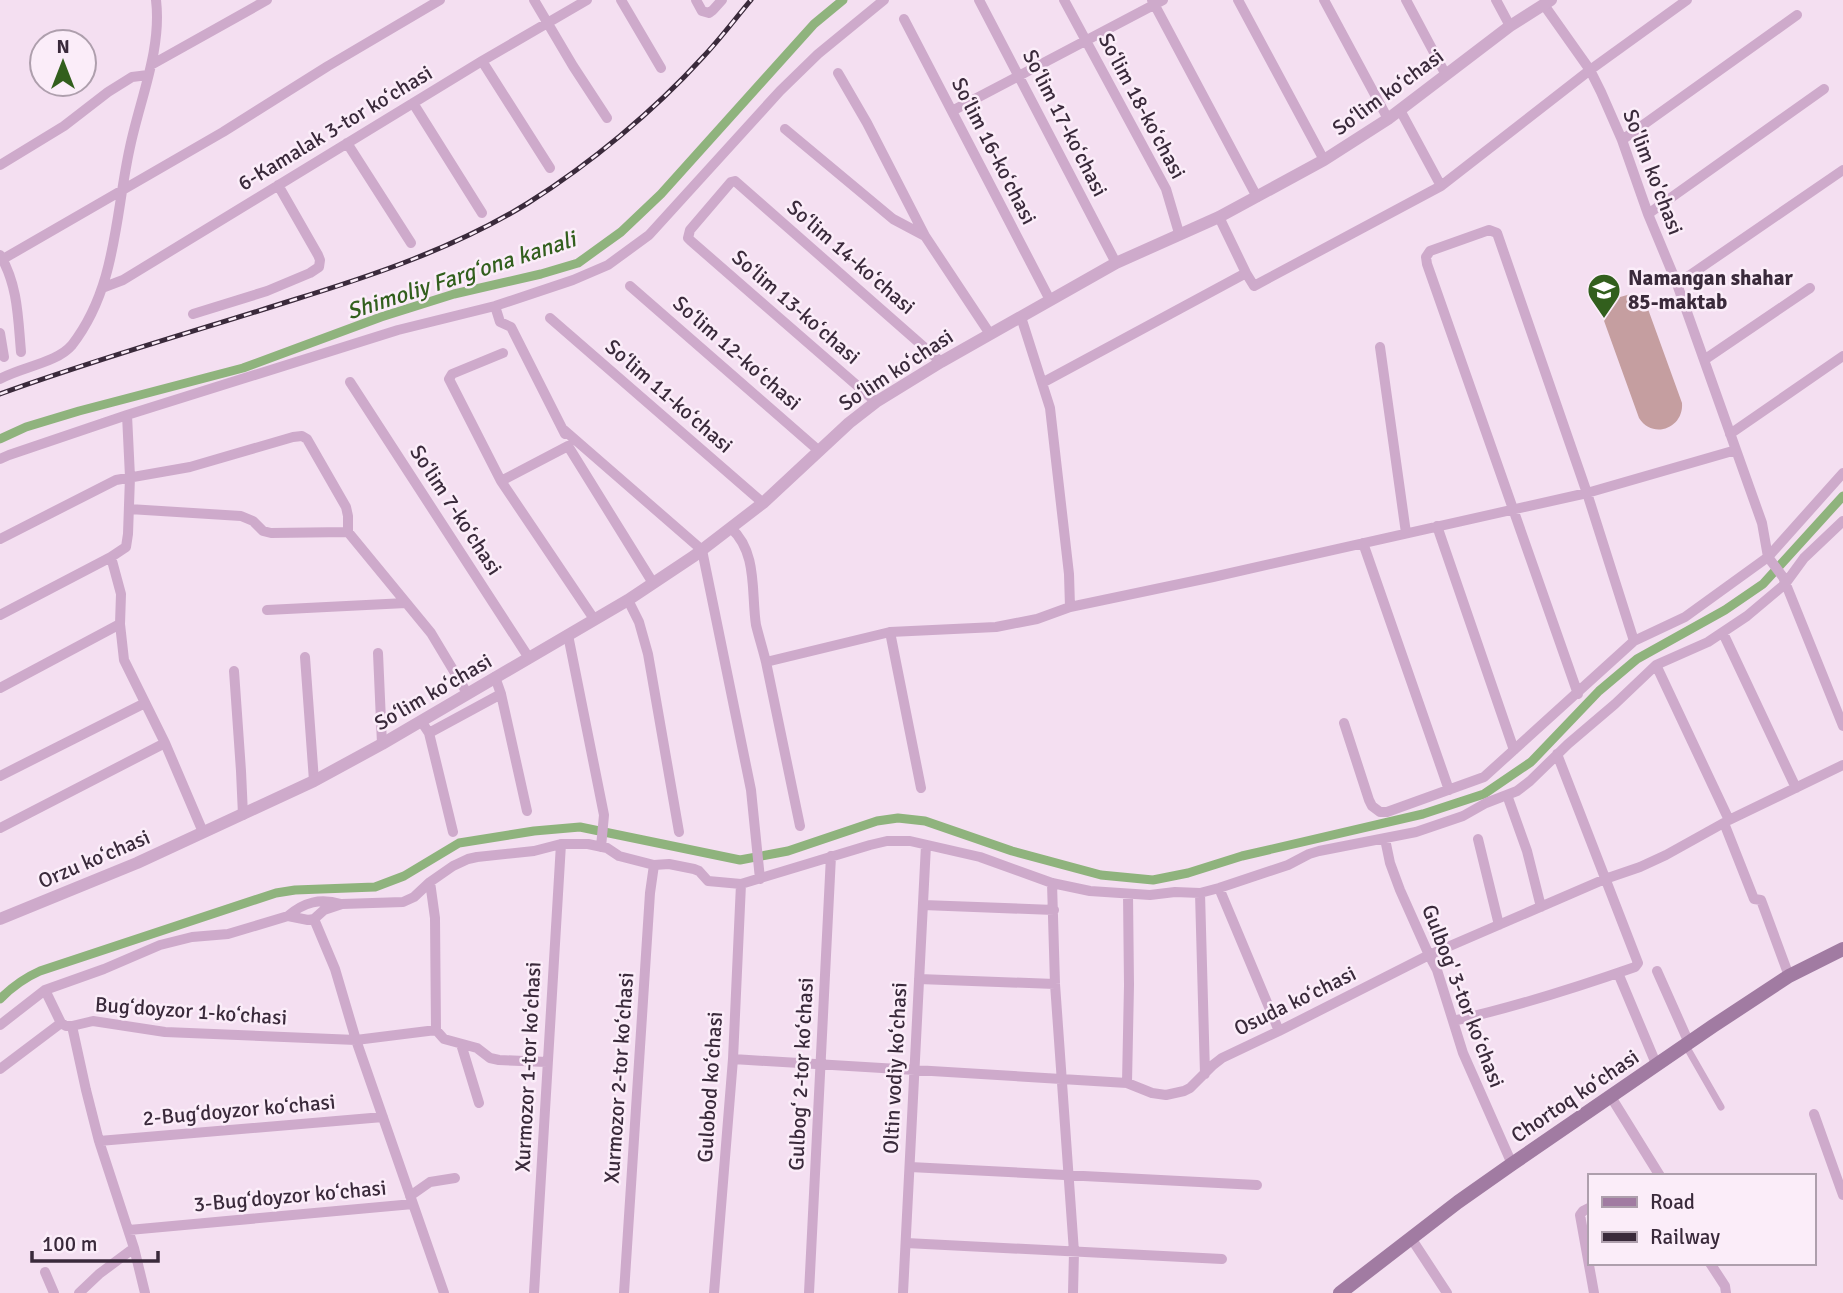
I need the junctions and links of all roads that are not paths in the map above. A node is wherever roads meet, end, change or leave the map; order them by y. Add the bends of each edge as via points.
1 (156, 0) edge
2 (267, 0) edge
3 (440, 0) edge
4 (534, 0) edge
5 (587, 0) edge
6 (621, 0) edge
7 (695, 0) edge
8 (722, 0) edge
9 (884, 0) edge
10 (979, 0) edge
11 (1064, 0) edge
12 (1238, 0) edge
13 (1324, 0) edge
14 (1406, 0) edge
15 (1496, 0) edge
16 (1687, 0) edge
17 (1156, 1) edge
18 (1547, 2) edge
19 (1797, 15) dead end
20 (904, 19) dead end
21 (548, 23) junction
22 (1510, 26) junction
23 (1086, 40) junction
24 (482, 61) junction
25 (661, 68) dead end
26 (149, 70) junction
27 (1590, 70) junction
28 (838, 73) dead end
29 (1446, 75) junction
30 (1019, 76) junction
31 (1824, 89) dead end
32 (413, 103) junction
33 (1400, 110) junction
34 (952, 111) junction
35 (607, 118) dead end
36 (1388, 119) junction
37 (785, 130) dead end
38 (1622, 140) junction
39 (347, 143) junction
40 (1324, 160) junction
41 (0, 165) edge
42 (551, 168) dead end
43 (1843, 170) edge
44 (278, 185) junction
45 (1441, 186) junction
46 (123, 189) junction
47 (1257, 197) junction
48 (482, 213) dead end
49 (1648, 214) junction
50 (1219, 217) junction
51 (1179, 233) junction
52 (925, 236) junction
53 (691, 241) joint
54 (411, 243) dead end
55 (1, 257) edge
56 (1116, 263) junction
57 (1246, 274) junction
58 (1677, 284) junction
59 (630, 286) dead end
60 (102, 288) junction
61 (1810, 288) dead end
62 (1050, 300) junction
63 (495, 306) junction
64 (193, 314) dead end
65 (1021, 317) junction
66 (550, 318) dead end
67 (0, 333) edge
68 (990, 334) junction
69 (1380, 347) dead end
70 (21, 352) dead end
71 (503, 353) dead end
72 (1843, 356) edge
73 (4, 357) dead end
74 (1704, 360) junction
75 (941, 362) junction
76 (0, 379) edge
77 (350, 383) dead end
78 (1042, 383) junction
79 (876, 402) junction
80 (127, 415) junction
81 (564, 430) junction
82 (1730, 434) junction
83 (568, 446) junction
84 (818, 450) junction
85 (1736, 450) junction
86 (0, 459) edge
87 (1843, 473) edge
88 (130, 477) junction
89 (501, 481) junction
90 (1587, 493) junction
91 (764, 503) junction
92 (129, 509) junction
93 (1513, 509) junction
94 (1843, 521) edge
95 (1437, 526) junction
96 (731, 528) junction
97 (348, 531) junction
98 (1406, 533) junction
99 (0, 539) edge
100 (1363, 543) junction
101 (702, 550) junction
102 (111, 557) junction
103 (1770, 560) junction
104 (1784, 580) junction
105 (653, 583) junction
106 (628, 600) junction
107 (406, 603) junction
108 (1070, 607) junction
109 (267, 610) dead end
110 (0, 615) edge
111 (594, 619) junction
112 (120, 624) junction
113 (890, 632) junction
114 (1723, 633) junction
115 (568, 635) junction
116 (1634, 641) junction
117 (378, 653) dead end
118 (305, 657) dead end
119 (529, 658) junction
120 (766, 662) junction
121 (1656, 665) junction
122 (234, 671) dead end
123 (495, 677) junction
124 (0, 688) edge
125 (467, 693) junction
126 (501, 694) junction
127 (1577, 694) junction
128 (145, 702) junction
129 (421, 721) junction
130 (1344, 723) dead end
131 (1843, 726) edge
132 (429, 733) junction
133 (165, 743) junction
134 (383, 744) junction
135 (1514, 750) junction
136 (1557, 754) junction
137 (1843, 765) edge
138 (0, 776) edge
139 (314, 781) junction
140 (921, 788) dead end
141 (1796, 788) junction
142 (1449, 790) junction
143 (1507, 795) junction
144 (527, 811) dead end
145 (243, 815) junction
146 (1727, 821) junction
147 (800, 826) dead end
148 (0, 828) edge
149 (203, 832) junction
150 (453, 832) dead end
151 (679, 832) dead end
152 (1385, 839) junction
153 (1478, 839) dead end
154 (561, 844) junction
155 (601, 845) junction
156 (926, 845) junction
157 (831, 856) junction
158 (654, 865) junction
159 (760, 876) junction
160 (1605, 879) junction
161 (430, 882) junction
162 (1052, 883) junction
163 (741, 884) junction
164 (1219, 888) junction
165 (1200, 893) junction
166 (1128, 894) junction
167 (342, 904) junction
168 (923, 905) junction
169 (1541, 907) junction
170 (1054, 910) junction
171 (288, 916) junction
172 (0, 919) edge
173 (314, 919) junction
174 (1499, 925) junction
175 (1843, 950) edge
176 (1429, 955) junction
177 (1657, 971) dead end
178 (1618, 973) junction
179 (1789, 976) junction
180 (919, 979) junction
181 (1055, 984) junction
182 (46, 990) junction
183 (1453, 1021) junction
184 (61, 1023) junction
185 (0, 1025) edge
186 (72, 1026) junction
187 (436, 1030) junction
188 (1279, 1031) junction
189 (356, 1040) junction
190 (461, 1044) junction
191 (1688, 1045) junction
192 (733, 1059) junction
193 (547, 1062) junction
194 (821, 1064) junction
195 (1657, 1066) junction
196 (0, 1069) edge
197 (915, 1070) junction
198 (1205, 1074) junction
199 (1063, 1079) junction
200 (1127, 1083) junction
201 (1611, 1097) junction
202 (479, 1103) dead end
203 (1721, 1107) dead end
204 (1814, 1114) dead end
205 (383, 1117) junction
206 (99, 1141) junction
207 (1512, 1164) junction
208 (910, 1167) junction
209 (1659, 1174) edge
210 (1070, 1177) junction
211 (456, 1178) dead end
212 (1257, 1185) dead end
213 (1843, 1195) edge
214 (412, 1200) junction
215 (1588, 1208) edge
216 (128, 1230) junction
217 (1411, 1238) junction
218 (906, 1243) junction
219 (134, 1248) junction
220 (1074, 1252) junction
221 (1222, 1259) dead end
222 (1588, 1260) edge
223 (1589, 1265) edge
224 (1712, 1265) edge
225 (45, 1272) dead end
226 (86, 1291) edge
227 (54, 1293) edge
228 (145, 1293) edge
229 (444, 1293) edge
230 (534, 1293) edge
231 (624, 1293) edge
232 (714, 1293) edge
233 (809, 1293) edge
234 (903, 1293) edge
235 (1073, 1293) edge
236 (1339, 1293) edge
237 (1447, 1293) edge
238 (1594, 1293) edge
239 (1726, 1293) edge

1 - 26 street
2 - 26 street
3 - 46 street
4 - 21 street
5 - 21 street, 6-Kamalak 3-tor koʻchasi
6 - 25 street
7 - 8 street via 709,13
9 - 63 street via 780,91 649,235 590,274
10 - 30 street, Soʻlim 17-koʻchasi
11 - 23 street, Soʻlim 18-koʻchasi
12 - 40 street
13 - 36 street
14 - 29 street
15 - 22 street
16 - 27 street
17 - 23 street
17 - 47 street
18 - 22 street, Soʻlim koʻchasi
18 - 27 street, So'lim ko'chasi
19 - 38 street
20 - 34 street, Soʻlim 16-koʻchasi
21 - 24 street, 6-Kamalak 3-tor koʻchasi
21 - 35 street
22 - 29 street, Soʻlim koʻchasi
23 - 30 street
23 - 51 street, Soʻlim 18-koʻchasi via 1166,189
24 - 32 street, 6-Kamalak 3-tor koʻchasi
24 - 42 street
26 - 41 street
26 - 46 street
27 - 38 street, So'lim ko'chasi
27 - 45 street
28 - 52 street
29 - 33 street, Soʻlim koʻchasi
30 - 34 street
30 - 56 street, Soʻlim 17-koʻchasi
31 - 49 street
32 - 39 street, 6-Kamalak 3-tor koʻchasi
32 - 48 street
33 - 36 street, Soʻlim koʻchasi
33 - 45 street
34 - 62 street, Soʻlim 16-koʻchasi
36 - 40 street, Soʻlim koʻchasi
37 - 52 street via 893,219
38 - 49 street, So'lim ko'chasi
39 - 44 street, 6-Kamalak 3-tor koʻchasi
39 - 54 street
40 - 47 street, Soʻlim koʻchasi
43 - 58 street
44 - 60 street, 6-Kamalak 3-tor koʻchasi
44 - 64 street via 318,256 318,267 267,291
45 - 57 street via 1255,286
46 - 55 street
46 - 60 street
47 - 50 street, Soʻlim koʻchasi
49 - 58 street, So'lim ko'chasi
50 - 51 street, Soʻlim koʻchasi
50 - 57 street
51 - 56 street, Soʻlim koʻchasi
52 - 68 street
53 - 75 street, Soʻlim 14-koʻchasi via 690,230 735,181
53 - 79 street, Soʻlim 13-koʻchasi
55 - 70 street via 14,284
56 - 62 street, Soʻlim koʻchasi
57 - 78 street
58 - 74 street, So'lim ko'chasi
59 - 84 street, Soʻlim 12-koʻchasi
60 - 76 street via 69,348
61 - 74 street
62 - 65 street, Soʻlim koʻchasi
63 - 80 street via 398,330
63 - 81 street via 499,322 511,327
65 - 68 street, Soʻlim koʻchasi
65 - 78 street
66 - 91 street, Soʻlim 11-koʻchasi
67 - 73 street
68 - 75 street, Soʻlim koʻchasi
69 - 98 street
71 - 89 street via 449,379
72 - 82 street
74 - 82 street, So'lim ko'chasi
75 - 79 street, Soʻlim koʻchasi
77 - 119 street, Soʻlim 7-koʻchasi
78 - 108 street via 1055,446
79 - 84 street, Soʻlim koʻchasi
80 - 86 street
80 - 88 street
81 - 83 street
81 - 101 street
82 - 85 street, So'lim ko'chasi
83 - 89 street
83 - 105 street
84 - 91 street, Soʻlim koʻchasi
85 - 90 street
85 - 103 street, So'lim ko'chasi
87 - 103 street
88 - 92 street
88 - 97 street via 190,467 302,436 343,502
88 - 99 street
89 - 111 street
90 - 93 street
90 - 93 street via 1497,233 1489,230 1434,249 1426,257
90 - 116 street
91 - 96 street, Soʻlim koʻchasi
92 - 97 street via 241,516 271,533
92 - 102 street via 125,547
93 - 95 street
93 - 127 street
94 - 104 street
95 - 98 street
95 - 135 street
96 - 101 street, Soʻlim koʻchasi
96 - 120 street via 742,538 753,574 756,624
97 - 107 street
98 - 100 street
100 - 108 street
100 - 142 street
101 - 105 street, Soʻlim koʻchasi
101 - 159 street via 751,790
102 - 110 street
102 - 112 street via 121,594
103 - 104 street
103 - 116 street via 1685,617
104 - 114 street
104 - 131 street
105 - 106 street, Soʻlim koʻchasi
106 - 111 street, Soʻlim koʻchasi
106 - 151 street via 648,654
107 - 109 street
107 - 125 street via 431,633
108 - 113 street via 996,627
111 - 115 street, Soʻlim koʻchasi
112 - 124 street
112 - 128 street via 124,660
113 - 120 street
113 - 140 street
114 - 121 street
114 - 141 street
115 - 119 street, Soʻlim koʻchasi
115 - 155 street via 604,815
116 - 127 street
117 - 134 street
118 - 139 street
119 - 123 street, Soʻlim koʻchasi
120 - 147 street
121 - 136 street
121 - 146 street
122 - 145 street
123 - 125 street, Soʻlim koʻchasi
123 - 126 street
125 - 129 street, Soʻlim koʻchasi
126 - 132 street
126 - 144 street
127 - 135 street
128 - 133 street
128 - 138 street
129 - 132 street
129 - 134 street, Soʻlim koʻchasi
130 - 142 street via 1368,800 1376,810 1387,812
132 - 150 street
133 - 148 street
133 - 149 street
134 - 139 street, Soʻlim koʻchasi
135 - 142 street via 1483,777
136 - 143 street via 1530,781
136 - 160 street
137 - 141 street, Osuda koʻchasi
139 - 145 street, Soʻlim koʻchasi
141 - 146 street, Osuda koʻchasi
143 - 152 street via 1463,816
143 - 169 street
145 - 149 street, Soʻlim koʻchasi
146 - 160 street, Osuda koʻchasi via 1666,855
146 - 179 street via 1734,851 1754,899 1761,900
149 - 172 street, Orzu koʻchasi
152 - 164 street via 1319,851
152 - 176 street, Gulbog' 3-tor koʻchasi via 1390,863
153 - 174 street
154 - 155 street
154 - 161 street via 468,859
154 - 193 street, Xurmozor 1-tor koʻchasi
155 - 158 street via 620,856
156 - 157 street via 887,841
156 - 162 street via 980,857
156 - 168 street, Oltin vodiy koʻchasi
157 - 159 street
157 - 194 street, Gulbogʻ 2-tor koʻchasi
158 - 163 street via 694,869 708,881
158 - 231 street, Xurmozor 2-tor koʻchasi
159 - 163 street
160 - 169 street, Osuda koʻchasi
160 - 178 street via 1638,961 1635,967
161 - 167 street via 403,902
161 - 187 street via 435,918
162 - 166 street
162 - 170 street
163 - 192 street, Gulobod koʻchasi
164 - 165 street
164 - 188 street
165 - 166 street
165 - 198 street
166 - 200 street
167 - 171 street via 313,902
167 - 173 street
168 - 170 street
168 - 180 street, Oltin vodiy koʻchasi
169 - 174 street, Osuda koʻchasi
170 - 181 street
171 - 173 street
171 - 182 street via 228,934 160,945
173 - 189 street
174 - 176 street, Osuda koʻchasi
175 - 179 main road, Chortoq koʻchasi
176 - 183 street, Gulbog' 3-tor koʻchasi
176 - 188 street, Osuda koʻchasi
177 - 191 street
178 - 183 street
178 - 195 street
179 - 191 main road, Chortoq koʻchasi
180 - 181 street
180 - 197 street, Oltin vodiy koʻchasi
181 - 199 street
182 - 184 street
182 - 185 street
183 - 207 street, Gulbog' 3-tor koʻchasi
184 - 186 street, Bugʻdoyzor 1-koʻchasi
184 - 196 street
186 - 189 street, Bugʻdoyzor 1-koʻchasi via 93,1021 165,1032
186 - 206 street
187 - 189 street, Bugʻdoyzor 1-koʻchasi
187 - 190 street via 444,1039
188 - 198 street, Osuda koʻchasi via 1222,1058
189 - 205 street
190 - 193 street via 477,1048 489,1058
190 - 202 street
191 - 195 main road, Chortoq koʻchasi
191 - 203 street
192 - 194 street, Osuda koʻchasi
192 - 232 street, Gulobod koʻchasi
193 - 230 street, Xurmozor 1-tor koʻchasi
194 - 197 street, Osuda koʻchasi
194 - 233 street, Gulbogʻ 2-tor koʻchasi
195 - 201 main road, Chortoq koʻchasi
197 - 199 street, Osuda koʻchasi
197 - 208 street, Oltin vodiy koʻchasi
198 - 200 street, Osuda koʻchasi via 1175,1094 1152,1093
199 - 200 street, Osuda koʻchasi
199 - 210 street
201 - 207 main road, Chortoq koʻchasi
201 - 209 street
204 - 213 street
205 - 206 street, 2-Bugʻdoyzor koʻchasi
205 - 214 street
206 - 216 street
207 - 217 main road, Chortoq koʻchasi
208 - 210 street
208 - 218 street, Oltin vodiy koʻchasi
210 - 212 street
210 - 220 street
211 - 214 street via 430,1182
214 - 216 street, 3-Bugʻdoyzor koʻchasi
214 - 229 street
215 - 222 street via 1580,1215
216 - 219 street
217 - 236 main road, Chortoq koʻchasi
217 - 237 street
218 - 220 street
218 - 234 street, Oltin vodiy koʻchasi
219 - 226 street via 99,1274
219 - 228 street
220 - 221 street
220 - 235 street
223 - 238 street
224 - 239 street
225 - 227 street

